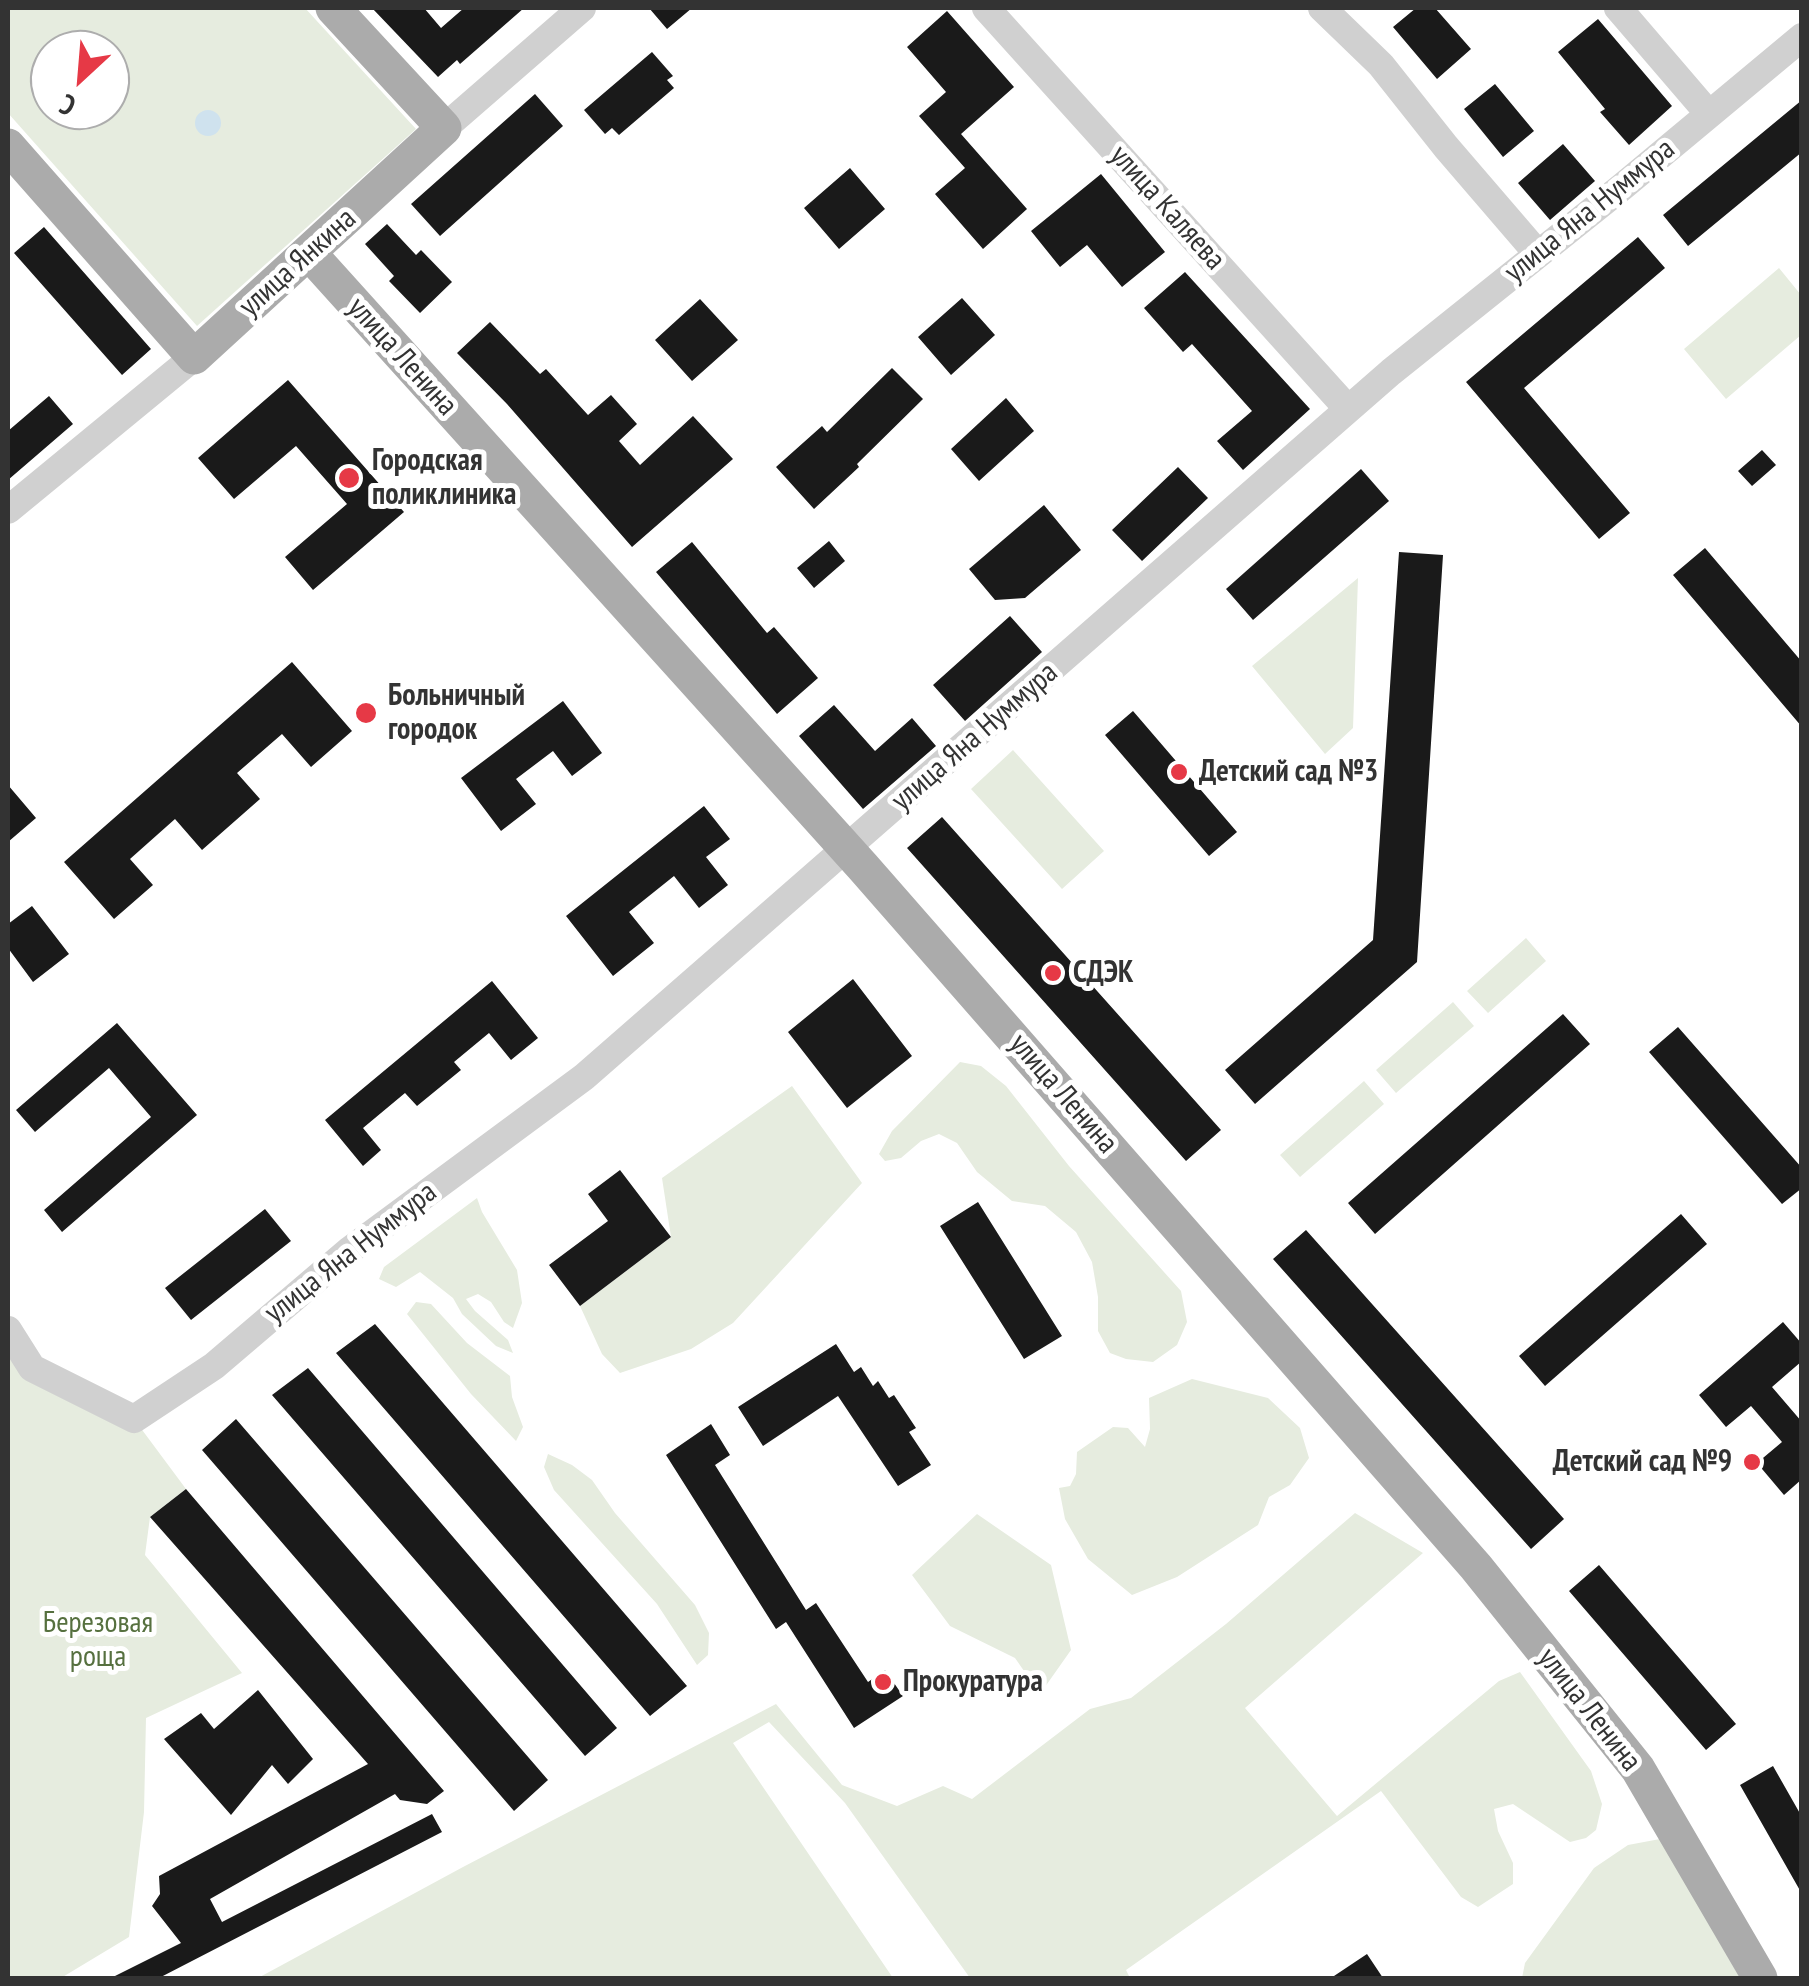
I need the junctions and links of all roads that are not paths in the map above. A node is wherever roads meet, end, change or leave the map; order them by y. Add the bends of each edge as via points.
1 (333, 8) edge
2 (582, 8) edge
3 (986, 8) edge
4 (1322, 8) edge
5 (1618, 8) edge
6 (1802, 37) edge
7 (1709, 114) junction
8 (444, 128) junction
9 (8, 146) edge
10 (309, 254) junction
11 (1538, 254) junction
12 (194, 357) junction
13 (1348, 409) junction
14 (8, 510) edge
15 (846, 849) junction
16 (8, 1330) edge
17 (1760, 1978) edge

1 - 8 main road
2 - 8 street, улица Янкина
3 - 13 street, улица Каляева
4 - 11 street via 1381,64
5 - 7 street
6 - 7 street, улица Яна Нуммура
7 - 11 street, улица Яна Нуммура
8 - 10 main road, улица Янкина
9 - 12 main road
10 - 12 main road, улица Янкина
10 - 15 main road, улица Ленина
11 - 13 street, улица Яна Нуммура
12 - 14 street, улица Янкина
13 - 15 street, улица Яна Нуммура
15 - 16 street, улица Яна Нуммура via 584,1077 350,1250 214,1366 134,1419 32,1368
15 - 17 main road, улица Ленина via 1476,1566 1638,1769

